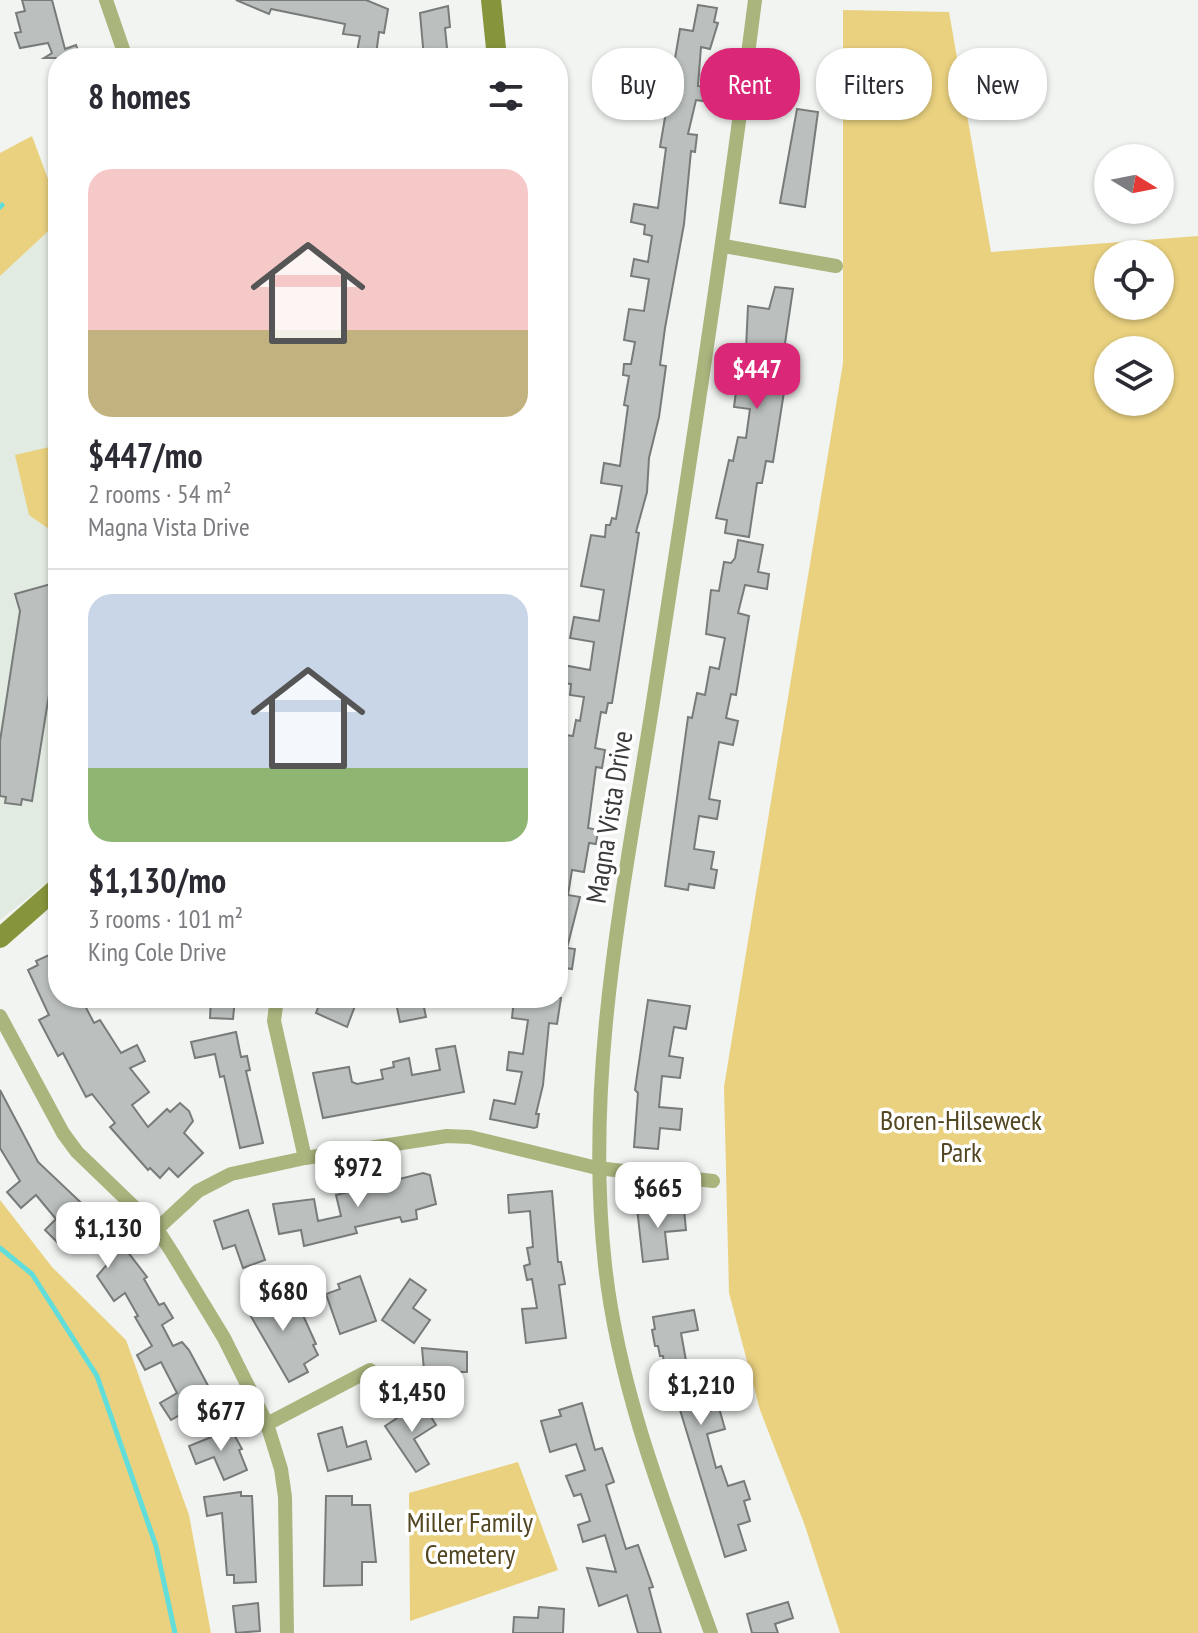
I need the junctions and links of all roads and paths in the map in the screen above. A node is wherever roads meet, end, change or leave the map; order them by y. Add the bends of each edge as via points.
1 (106, 0) edge
2 (491, 0) edge
3 (755, 0) edge
4 (123, 48) edge
5 (496, 48) edge
6 (724, 246) junction
7 (836, 266) dead end
8 (48, 896) edge
9 (0, 938) edge
10 (276, 1008) edge
11 (0, 1016) edge
12 (305, 1158) junction
13 (597, 1168) junction
14 (713, 1181) dead end
15 (157, 1229) junction
16 (370, 1370) dead end
17 (267, 1424) junction
18 (287, 1633) edge
19 (711, 1633) edge

1 - 4 street
2 - 5 street
3 - 6 street, Magna Vista Drive
6 - 7 street
6 - 13 street, Magna Vista Drive via 610,978
8 - 9 street
10 - 12 street via 274,1021
11 - 15 street via 77,1152
12 - 13 street via 447,1136
12 - 15 street via 213,1182
13 - 14 street
13 - 19 street, Magna Vista Drive via 605,1267 628,1385
15 - 17 street via 224,1338
16 - 17 street
17 - 18 street via 285,1497

